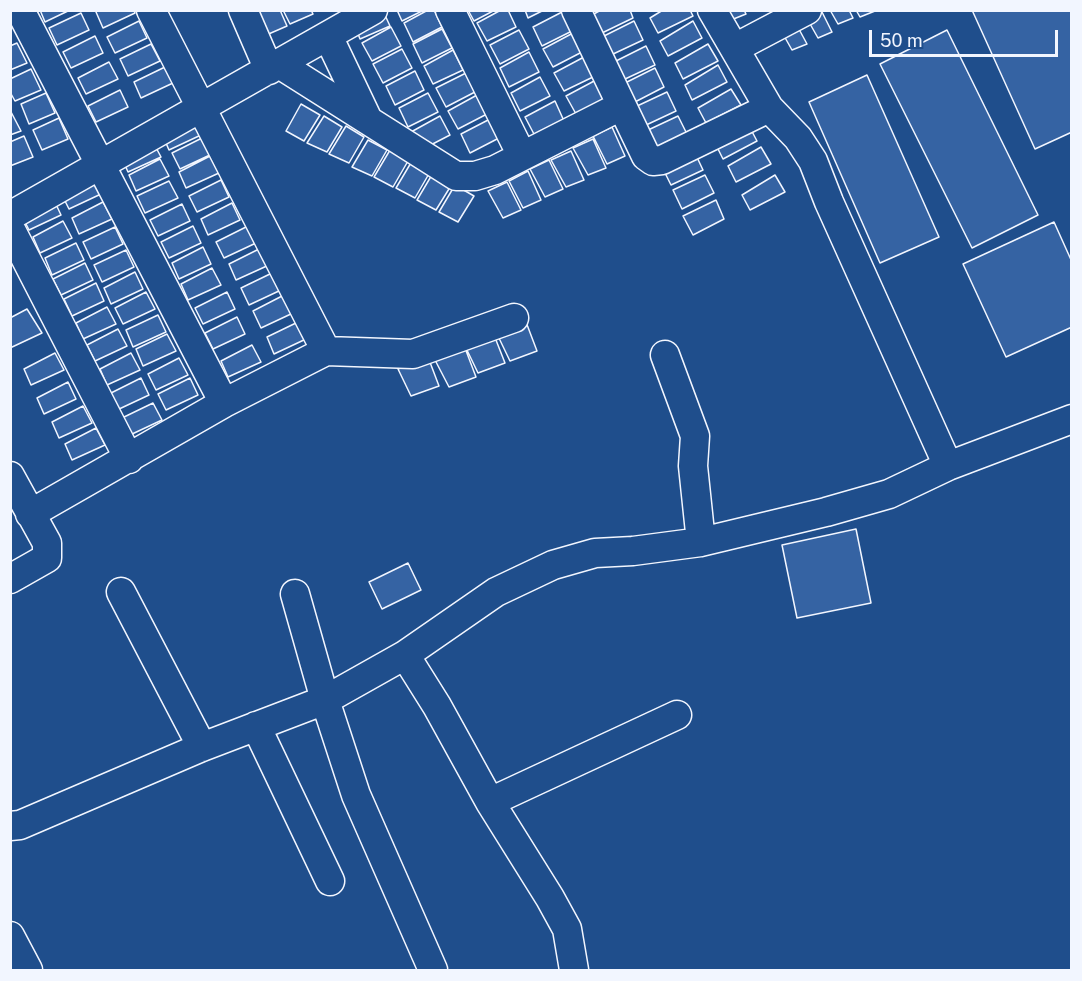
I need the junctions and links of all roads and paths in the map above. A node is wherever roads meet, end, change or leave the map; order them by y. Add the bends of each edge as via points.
1 (20, 10) edge
2 (151, 10) edge
3 (243, 10) edge
4 (373, 10) edge
5 (450, 10) edge
6 (576, 10) edge
7 (712, 10) edge
8 (807, 10) edge
9 (328, 36) junction
10 (735, 48) junction
11 (274, 67) junction
12 (621, 106) junction
13 (201, 107) junction
14 (769, 108) junction
15 (368, 120) junction
16 (522, 156) junction
17 (100, 165) junction
18 (10, 216) edge
19 (10, 228) edge
20 (17, 261) edge
21 (514, 318) dead end
22 (326, 351) junction
23 (665, 355) dead end
24 (224, 403) junction
25 (1071, 419) edge
26 (129, 459) junction
27 (948, 466) junction
28 (10, 476) edge
29 (30, 514) junction
30 (701, 542) junction
31 (10, 579) edge
32 (121, 592) dead end
33 (295, 594) dead end
34 (405, 655) junction
35 (324, 700) junction
36 (677, 715) dead end
37 (256, 726) junction
38 (202, 747) junction
39 (490, 802) junction
40 (10, 826) edge
41 (330, 880) dead end
42 (10, 936) edge
43 (28, 970) edge
44 (432, 970) edge
45 (574, 970) edge

1 - 17 street
2 - 13 street
3 - 11 street
4 - 9 street
5 - 16 street
6 - 12 street
7 - 10 street
8 - 10 street
9 - 11 street
9 - 15 street
10 - 14 street
11 - 13 street
11 - 15 street
12 - 14 street via 646,156 653,161
12 - 16 street
13 - 17 street
13 - 22 street
14 - 27 street via 813,160
15 - 16 street via 456,176 476,176
17 - 18 street
17 - 24 street
19 - 20 street
20 - 26 street
21 - 22 street via 413,354
22 - 24 street
23 - 30 street via 695,436 693,466
24 - 26 street
25 - 27 street
26 - 29 street
27 - 30 street via 889,494
28 - 29 street
29 - 31 street via 46,543 47,558
30 - 34 street via 595,553 553,565 496,592
32 - 38 street
33 - 35 street
34 - 35 street
34 - 39 street via 438,706
35 - 37 street
35 - 44 street via 356,795
36 - 39 street
37 - 38 street
37 - 41 street
38 - 40 street
39 - 45 street via 567,929
42 - 43 street

